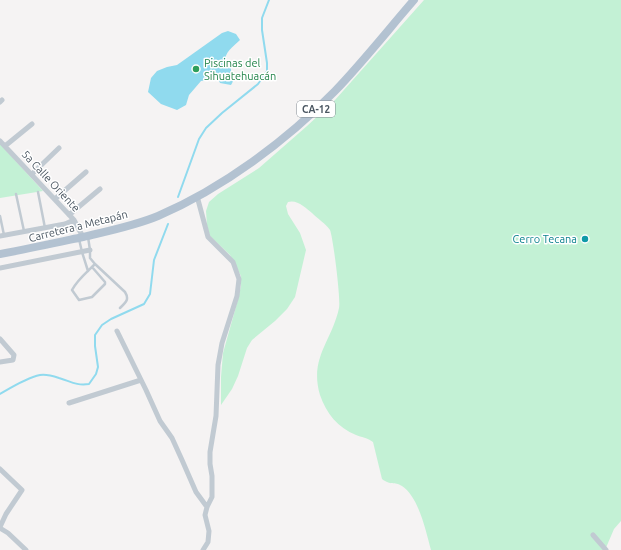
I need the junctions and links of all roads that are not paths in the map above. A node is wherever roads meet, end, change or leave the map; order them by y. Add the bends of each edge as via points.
1 (414, 0) edge
2 (32, 124) dead end
3 (0, 141) edge
4 (6, 146) junction
5 (59, 148) dead end
6 (86, 172) dead end
7 (32, 174) junction
8 (100, 189) dead end
9 (38, 192) dead end
10 (16, 194) dead end
11 (197, 196) junction
12 (55, 200) junction
13 (70, 215) junction
14 (0, 216) edge
15 (74, 220) junction
16 (45, 228) junction
17 (24, 231) junction
18 (2, 235) edge
19 (83, 237) junction
20 (90, 250) junction
21 (82, 252) junction
22 (0, 254) edge
23 (95, 264) junction
24 (92, 267) junction
25 (0, 268) edge
26 (88, 271) junction
27 (120, 308) dead end
28 (117, 331) dead end
29 (0, 339) edge
30 (0, 362) edge
31 (141, 380) junction
32 (69, 403) dead end
33 (0, 469) edge
34 (207, 507) junction
35 (0, 528) edge
36 (593, 536) dead end
37 (26, 550) edge
38 (203, 550) edge
39 (606, 550) edge

1 - 11 main road, Carretera a Metapán / CA-12 via 335,91 296,128 243,169
2 - 4 street
3 - 4 street, 5a Calle Oriente
4 - 7 street, 5a Calle Oriente
5 - 7 street
6 - 12 street
7 - 12 street, 5a Calle Oriente
8 - 13 street
9 - 16 lane
10 - 17 lane
11 - 19 main road, Carretera a Metapán / CA-12 via 158,216 113,231
11 - 34 street via 208,236 233,262 239,279 237,296 218,365 216,414 210,452 212,497
12 - 13 street, 5a Calle Oriente
13 - 15 street, 5a Calle Oriente
14 - 18 lane
15 - 16 street
15 - 19 street, 5a Calle Oriente
16 - 17 street
17 - 18 street
19 - 20 lane
19 - 21 lane
19 - 22 main road, Carretera a Metapán / CA-12
20 - 21 street
20 - 23 lane via 90,258
21 - 25 street
21 - 26 lane
23 - 24 lane
23 - 27 lane via 128,296
24 - 26 lane
24 - 26 lane via 104,279 105,284 92,297 79,300 72,290
28 - 31 street
29 - 30 street via 14,355 13,360
31 - 32 street
31 - 34 street via 160,422 172,438 196,492
33 - 35 street via 22,490 4,517
34 - 38 street via 205,515 209,532 208,542
35 - 37 street
36 - 39 street

